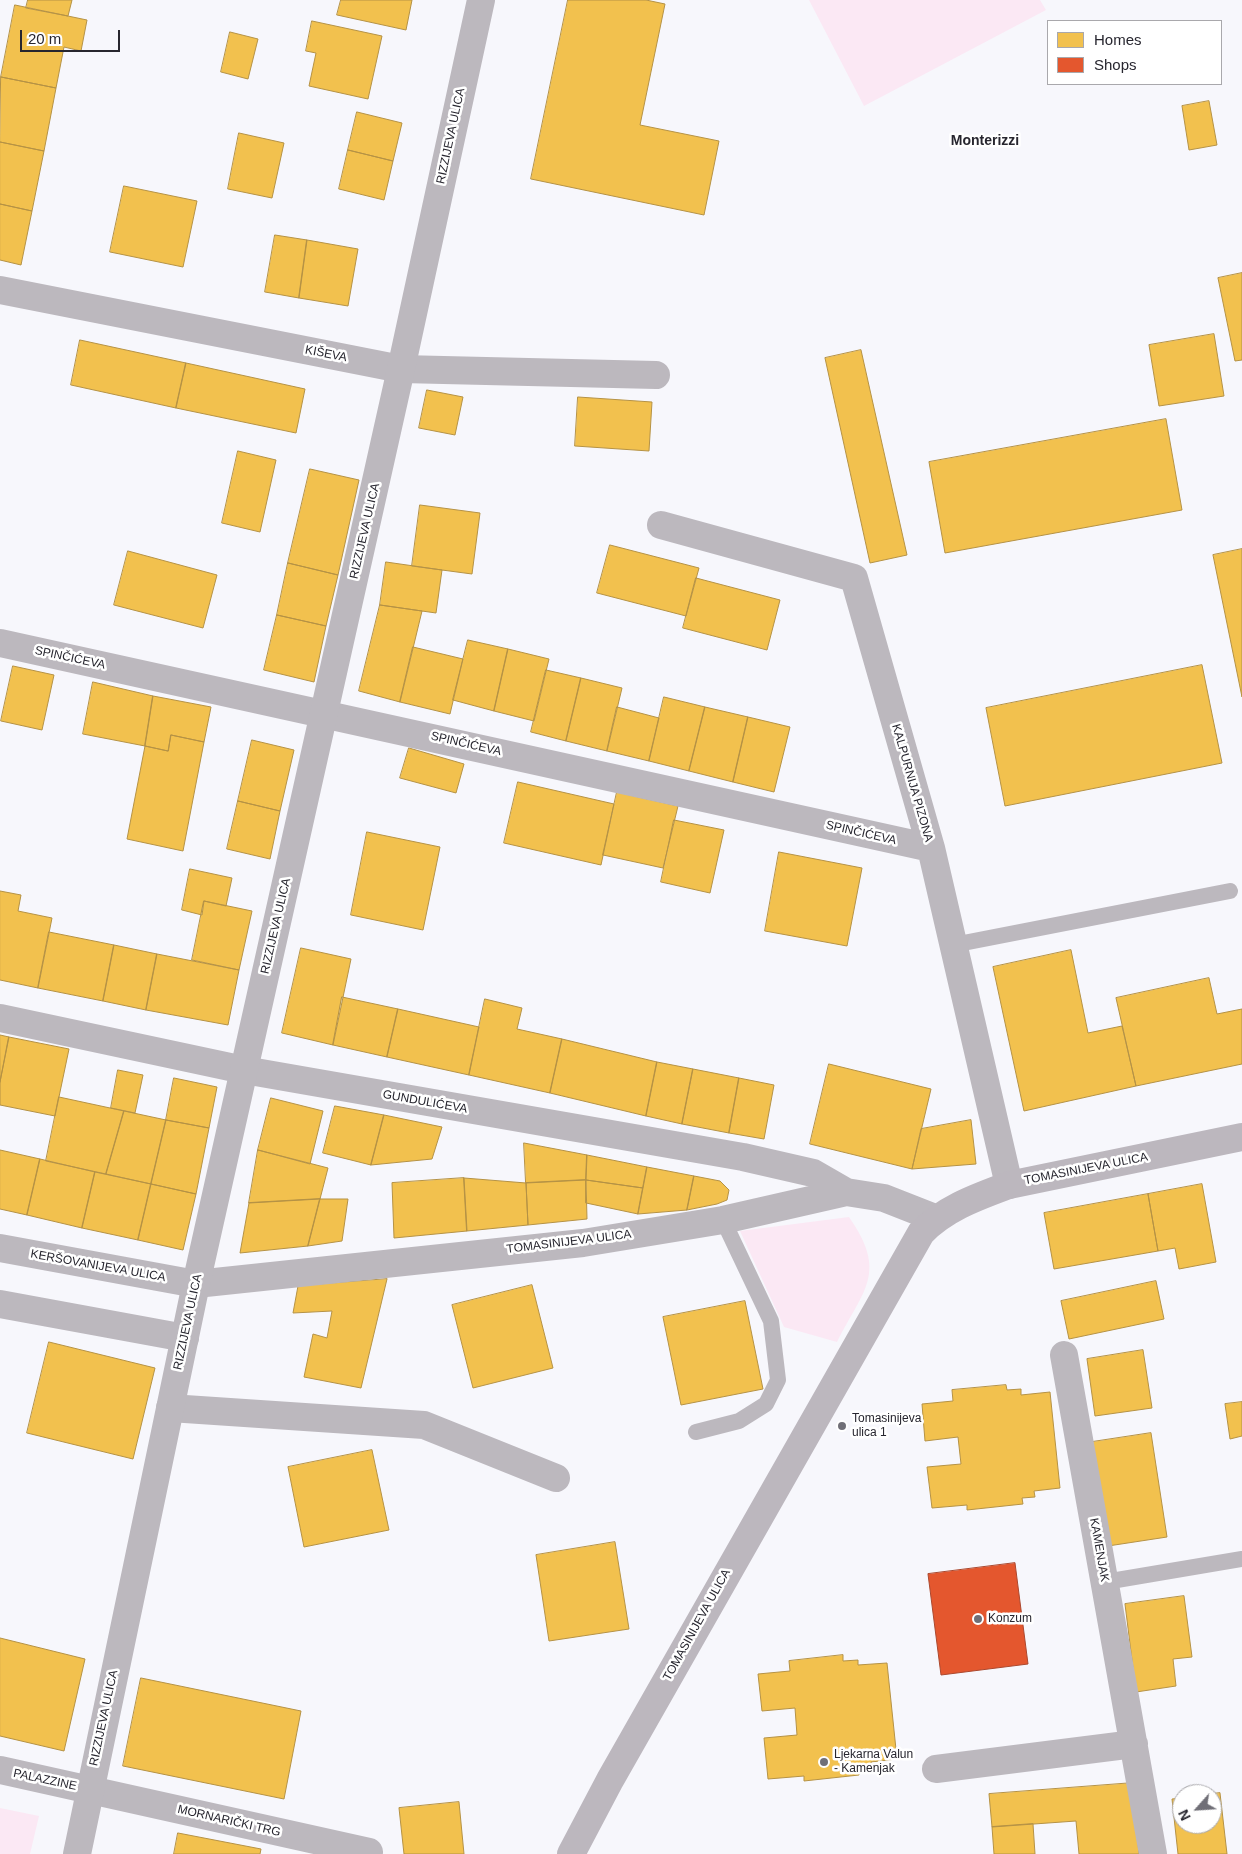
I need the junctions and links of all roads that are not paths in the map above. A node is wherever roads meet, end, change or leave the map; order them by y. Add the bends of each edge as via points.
1 (481, 0) edge
2 (0, 290) edge
3 (401, 369) junction
4 (656, 375) dead end
5 (661, 525) dead end
6 (0, 642) edge
7 (324, 713) junction
8 (931, 848) junction
9 (1230, 891) dead end
10 (953, 945) junction
11 (0, 1018) edge
12 (244, 1070) junction
13 (1242, 1138) edge
14 (1009, 1185) junction
15 (846, 1192) junction
16 (935, 1218) junction
17 (723, 1220) junction
18 (0, 1248) edge
19 (196, 1284) junction
20 (0, 1304) edge
21 (185, 1338) junction
22 (1064, 1355) dead end
23 (170, 1408) junction
24 (696, 1432) dead end
25 (556, 1478) dead end
26 (1242, 1559) edge
27 (1105, 1582) junction
28 (1134, 1744) junction
29 (936, 1769) dead end
30 (0, 1770) edge
31 (89, 1789) junction
32 (369, 1852) dead end
33 (77, 1854) edge
34 (571, 1854) edge
35 (1153, 1854) edge

1 - 3 street, RIZZIJEVA ULICA
2 - 3 street, KIŠEVA
3 - 4 street, KIŠEVA
3 - 7 street, RIZZIJEVA ULICA
5 - 8 street, KALPURNIJA PIZONA via 854,578
6 - 7 street, SPINČIĆEVA
7 - 8 street, SPINČIĆEVA
7 - 12 street, RIZZIJEVA ULICA
8 - 10 street, KALPURNIJA PIZONA
9 - 10 lane
10 - 14 street, KALPURNIJA PIZONA
11 - 12 street, GUNDULIĆEVA
12 - 15 street, GUNDULIĆEVA via 743,1157 813,1173
12 - 19 street, RIZZIJEVA ULICA
13 - 14 main road, TOMASINIJEVA ULICA
14 - 16 main road, TOMASINIJEVA ULICA via 975,1197
15 - 16 street, TOMASINIJEVA ULICA via 884,1198
15 - 17 street, TOMASINIJEVA ULICA
16 - 34 main road, TOMASINIJEVA ULICA via 908,1253
17 - 19 street, TOMASINIJEVA ULICA via 582,1243
17 - 24 lane via 771,1321 778,1380 766,1404 740,1421
18 - 19 street, KERŠOVANIJEVA ULICA
19 - 21 street, RIZZIJEVA ULICA
20 - 21 street
21 - 23 street, RIZZIJEVA ULICA
22 - 27 street, KAMENJAK
23 - 25 street via 424,1425
23 - 31 street, RIZZIJEVA ULICA
26 - 27 lane
27 - 28 street, KAMENJAK
28 - 29 street
28 - 35 street, KAMENJAK
30 - 31 street, PALAZZINE
31 - 32 street, MORNARIČKI TRG
31 - 33 street, RIZZIJEVA ULICA

